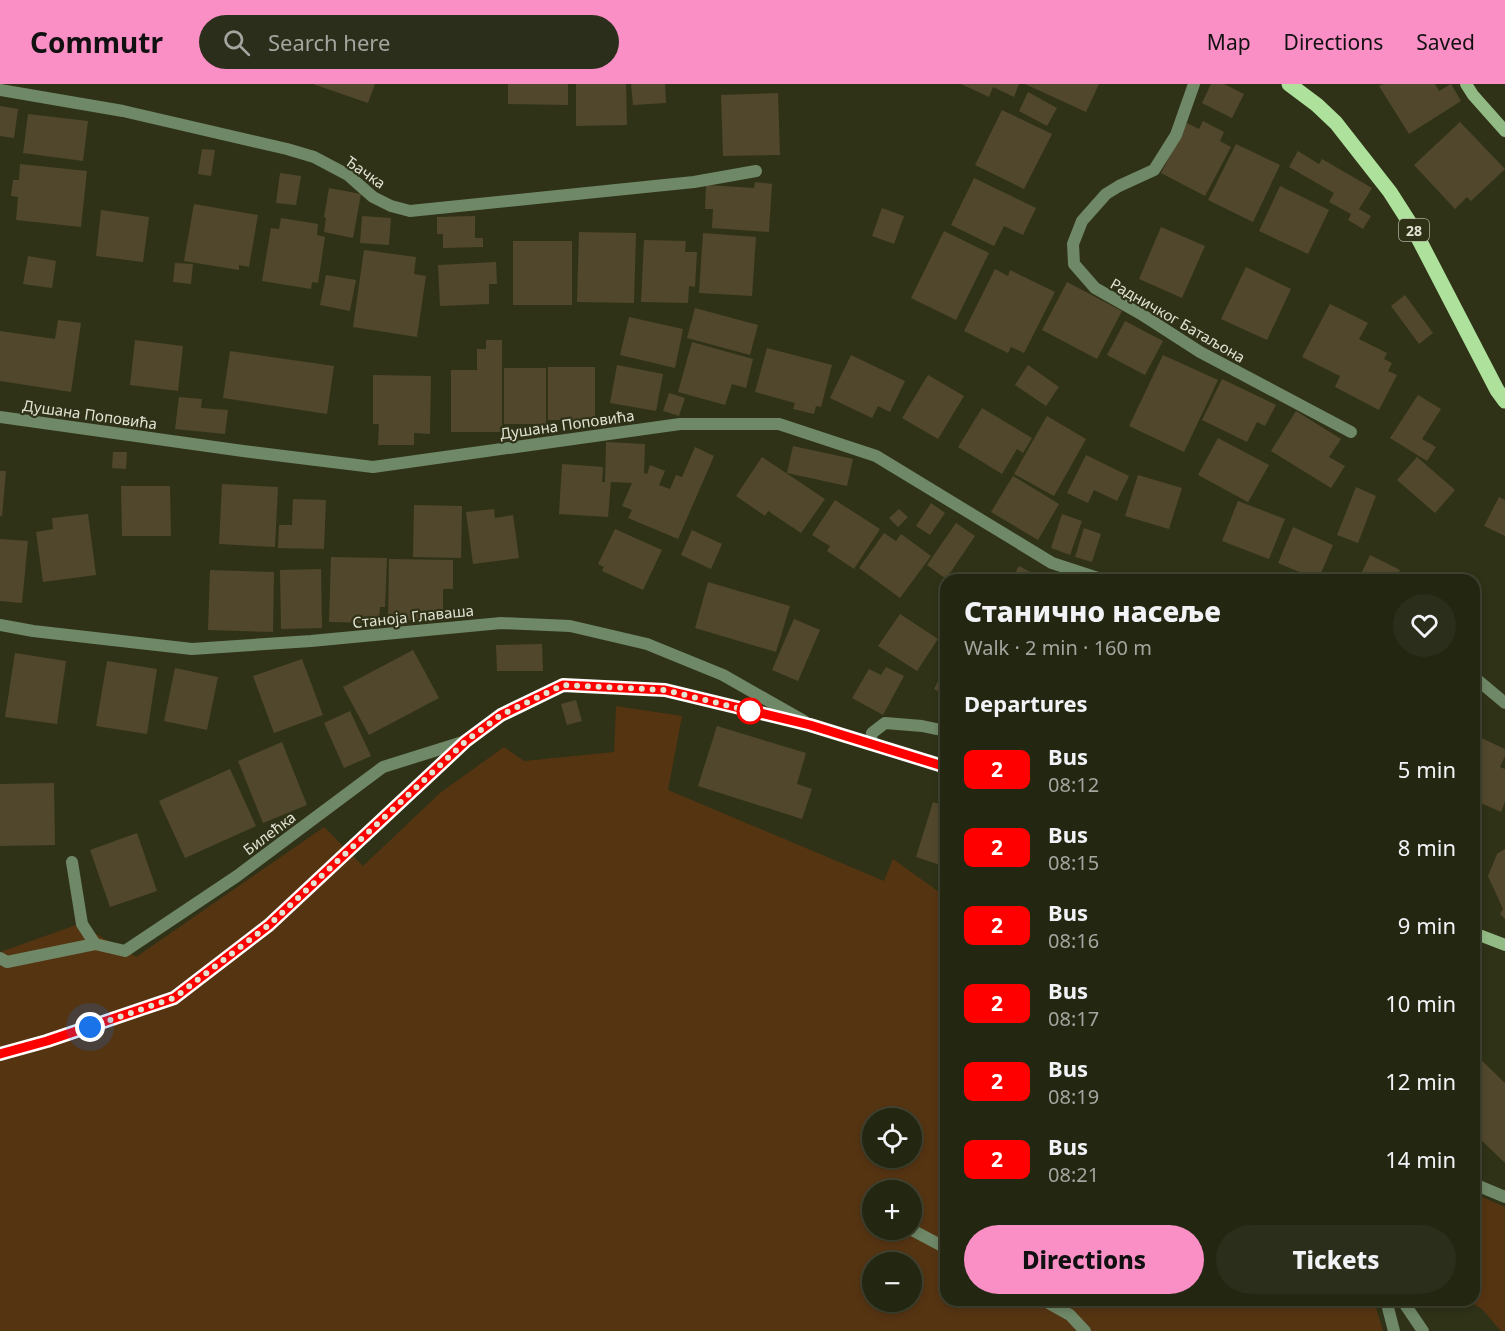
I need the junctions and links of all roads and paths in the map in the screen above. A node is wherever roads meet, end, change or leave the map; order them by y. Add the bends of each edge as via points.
1 (1194, 84) edge
2 (1289, 84) edge
3 (1466, 84) edge
4 (0, 90) edge
5 (1505, 131) edge
6 (756, 171) dead end
7 (1505, 401) edge
8 (0, 417) edge
9 (1351, 432) dead end
10 (1086, 574) edge
11 (0, 625) edge
12 (1480, 682) edge
13 (1505, 703) edge
14 (810, 725) junction
15 (940, 730) edge
16 (466, 741) junction
17 (870, 744) junction
18 (940, 765) edge
19 (72, 862) dead end
20 (1480, 935) edge
21 (95, 944) junction
22 (1505, 945) edge
23 (0, 958) edge
24 (0, 1054) edge
25 (1480, 1187) edge
26 (1505, 1197) edge
27 (922, 1235) edge
28 (940, 1245) edge
29 (1054, 1306) edge
30 (1388, 1306) edge
31 (1406, 1306) edge
32 (1085, 1331) edge
33 (1394, 1331) edge
34 (1423, 1331) edge

1 - 9 street, Радничког Батаљона via 1176,135 1154,170 1106,194 1082,221 1073,244 1074,264 1095,288 1200,352
2 - 7 main road, 28 via 1336,123 1390,192
3 - 5 street
4 - 6 street, Ђачка via 123,111 287,149 314,157 348,175 374,197 410,211 694,182
8 - 10 street, Душана Поповића via 373,466 680,424 779,424 876,456 1052,563
11 - 14 street, Станоја Главаша via 192,649 501,623 570,626 647,644 723,675
12 - 13 street
14 - 16 street via 665,690 563,685 501,715
14 - 17 street
15 - 17 street via 885,723 872,733
16 - 21 street, Билећка via 383,766 237,876 125,951
16 - 24 street via 269,925 174,998
17 - 18 street
19 - 21 street via 82,924
20 - 22 street
21 - 23 street, Билећка via 7,962
25 - 26 street
27 - 28 street
29 - 32 street via 1070,1315
30 - 33 street
31 - 34 street

